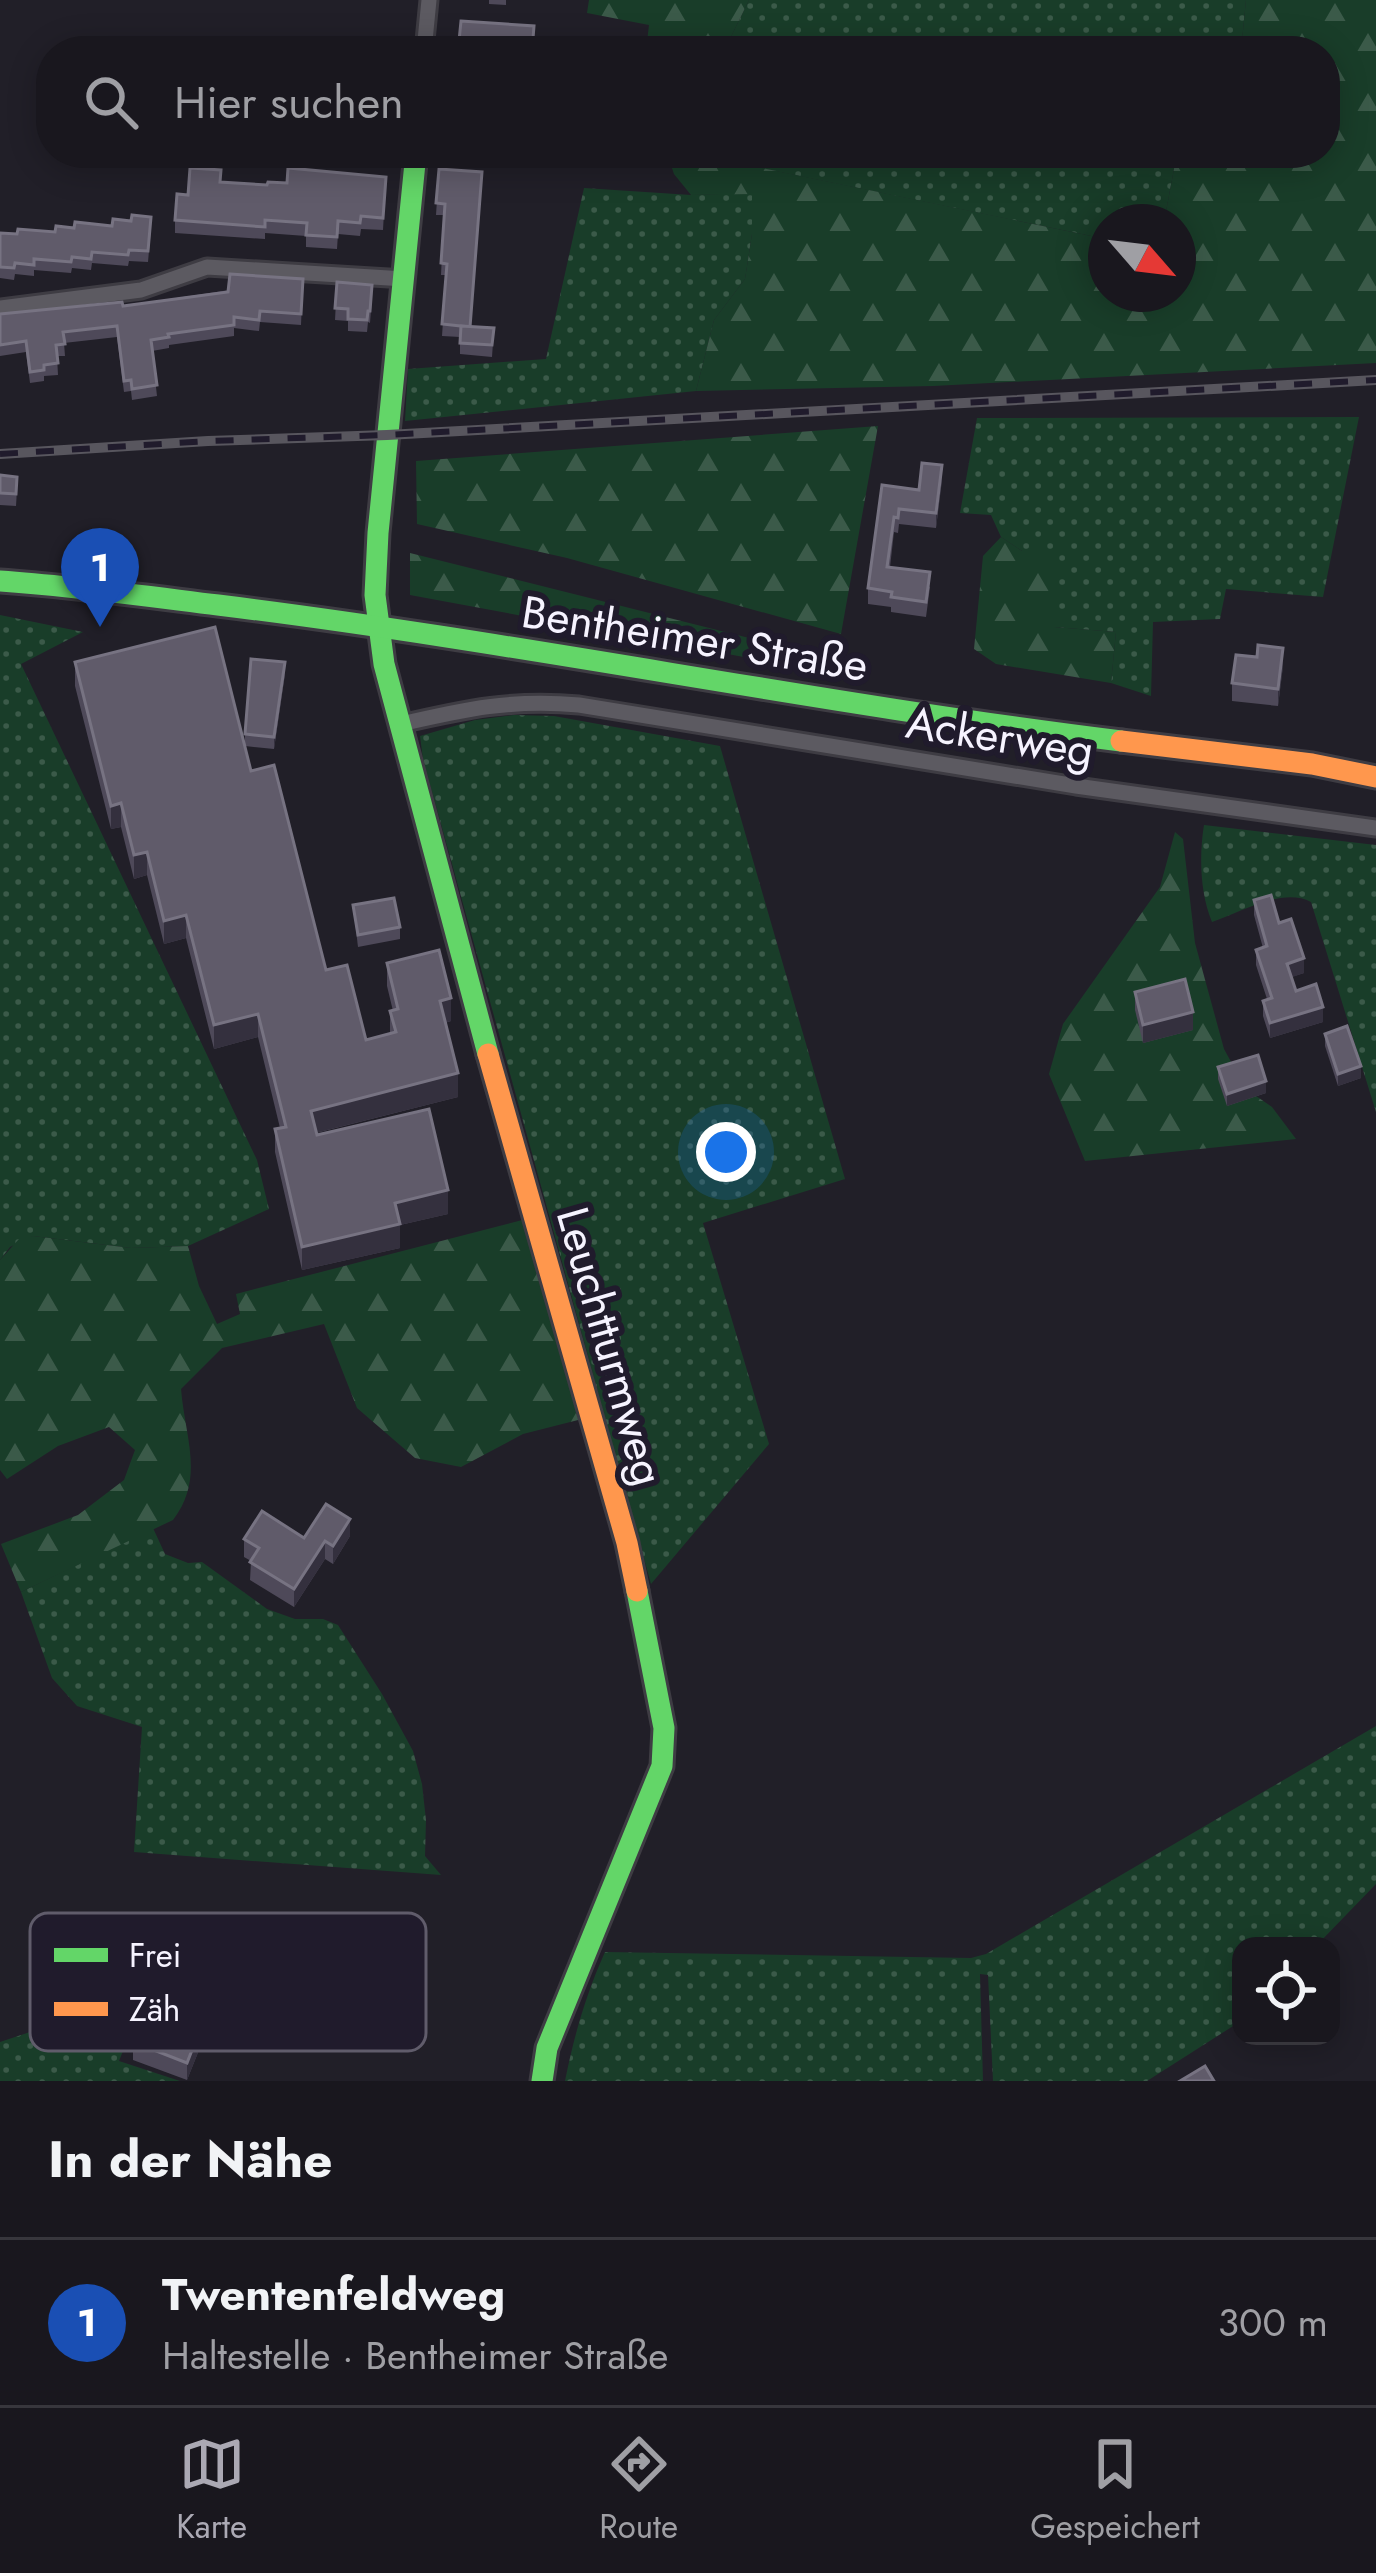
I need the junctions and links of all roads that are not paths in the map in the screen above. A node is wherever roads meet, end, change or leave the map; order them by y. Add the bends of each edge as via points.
1 (429, 0) edge
2 (425, 36) edge
3 (415, 168) edge
4 (405, 279) junction
5 (0, 308) edge
6 (0, 581) edge
7 (379, 625) junction
8 (400, 724) junction
9 (1376, 775) edge
10 (1376, 828) edge
11 (542, 2081) edge

1 - 2 street
3 - 4 street, Leuchtturmweg
4 - 5 street via 207,267 141,290
4 - 7 street, Leuchtturmweg via 378,533
6 - 7 street, Bentheimer Straße
7 - 8 street, Leuchtturmweg
7 - 9 street, Bentheimer Straße via 969,722
8 - 10 street, Ackerweg via 486,705 579,706
8 - 11 street, Leuchtturmweg via 627,1543 664,1728 662,1766 548,2048

